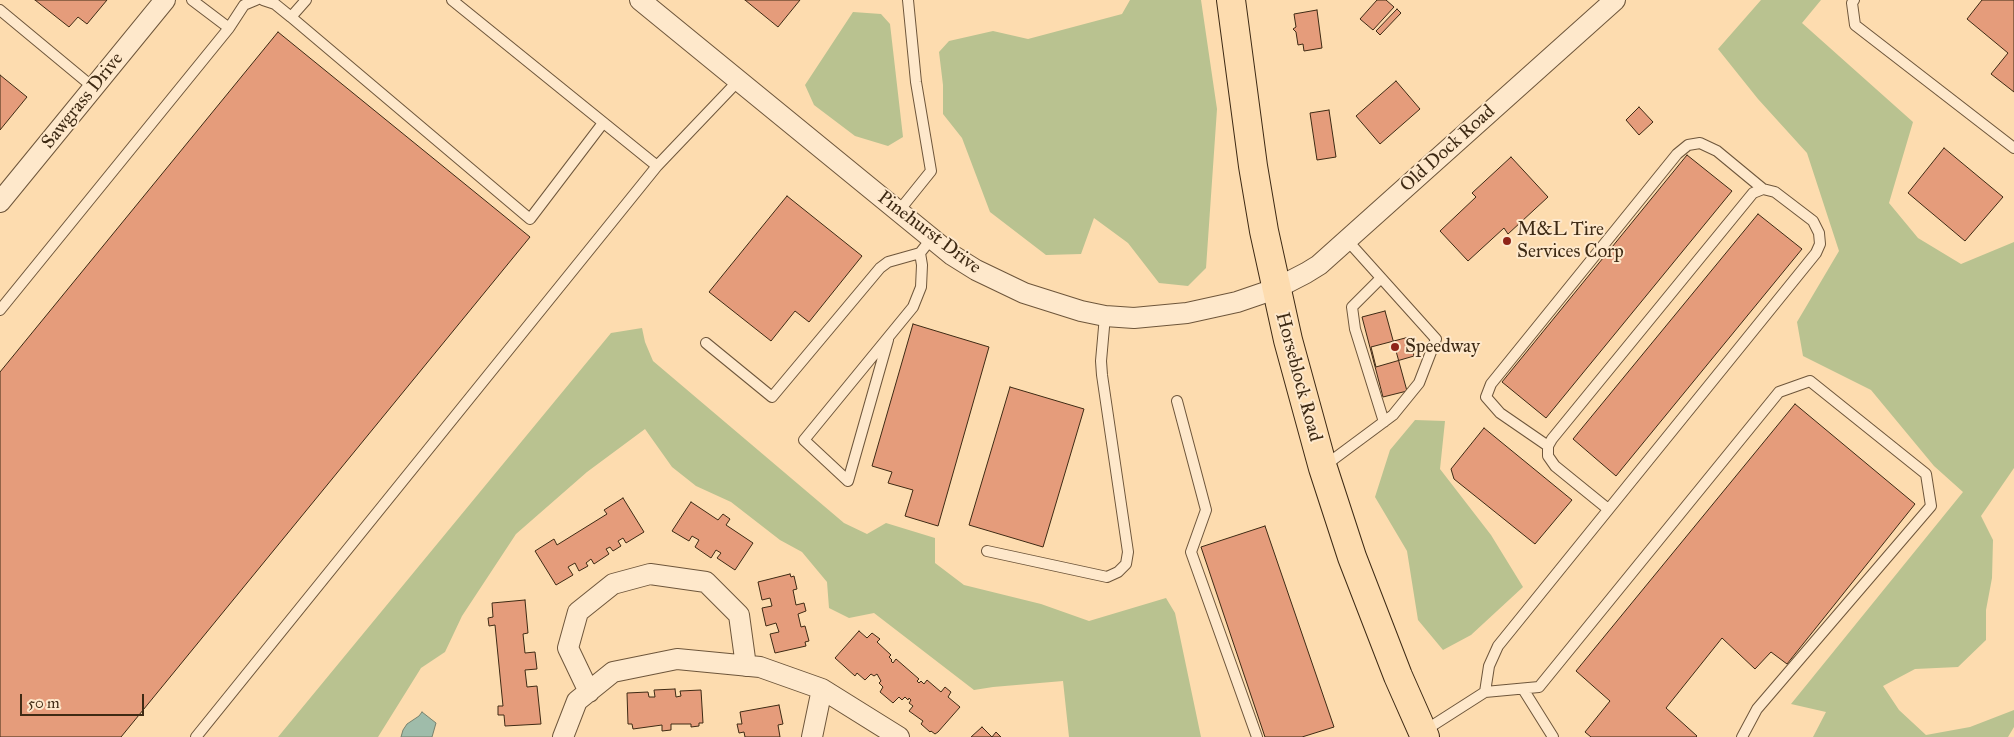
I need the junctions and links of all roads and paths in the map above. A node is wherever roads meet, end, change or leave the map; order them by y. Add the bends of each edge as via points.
1 (165, 0) edge
2 (192, 0) edge
3 (256, 0) edge
4 (263, 0) edge
5 (306, 0) edge
6 (452, 0) edge
7 (640, 0) edge
8 (908, 0) edge
9 (1232, 0) edge
10 (1615, 0) edge
11 (1854, 0) edge
12 (0, 10) edge
13 (291, 17) junction
14 (229, 28) junction
15 (739, 80) junction
16 (94, 88) junction
17 (604, 123) junction
18 (2014, 148) edge
19 (657, 166) junction
20 (1763, 189) junction
21 (0, 202) edge
22 (898, 212) junction
23 (1347, 240) junction
24 (926, 246) junction
25 (1381, 278) junction
26 (1276, 289) junction
27 (0, 310) edge
28 (1105, 316) junction
29 (888, 340) junction
30 (706, 342) dead end
31 (1177, 401) dead end
32 (1384, 422) junction
33 (1548, 446) junction
34 (1323, 468) junction
35 (1608, 509) junction
36 (987, 551) dead end
37 (746, 666) junction
38 (822, 688) junction
39 (1523, 689) junction
40 (589, 692) junction
41 (1485, 692) junction
42 (1420, 735) edge
43 (196, 737) edge
44 (562, 737) edge
45 (812, 737) edge
46 (899, 737) edge
47 (1257, 737) edge
48 (1553, 737) edge
49 (1742, 737) edge

1 - 16 street, Sawgrass Drive
2 - 14 lane
3 - 14 lane via 244,5
4 - 13 lane via 275,4
5 - 13 lane
6 - 17 lane
7 - 15 street, Pinehurst Drive
8 - 22 lane via 916,82 931,171
9 - 26 main road, Horseblock Road via 1253,166
10 - 23 street, Old Dock Road
11 - 18 lane via 1855,24
12 - 16 lane
13 - 17 lane via 530,219
14 - 27 lane
15 - 19 lane
15 - 22 street, Pinehurst Drive
16 - 21 street, Sawgrass Drive
17 - 19 lane
19 - 43 lane
20 - 33 lane via 1753,193
20 - 33 lane via 1717,151 1700,143 1688,145 1677,154 1491,384 1486,397 1500,413
20 - 35 lane via 1775,192 1813,221 1819,232 1820,244 1816,253
22 - 24 street, Pinehurst Drive
23 - 25 lane
23 - 26 street, Old Dock Road via 1311,270
24 - 28 street, Pinehurst Drive via 1024,293
24 - 29 lane via 918,298
24 - 30 lane via 880,268 772,397
25 - 32 lane via 1352,307 1355,329
25 - 32 lane via 1436,339 1419,383
26 - 28 street, Pinehurst Drive via 1187,313 1134,318
26 - 34 main road, Horseblock Road
28 - 36 lane via 1101,368 1128,552 1126,564 1107,577
29 - 29 lane via 804,440 848,481 861,434
31 - 47 lane via 1206,510 1191,552
32 - 34 lane
33 - 35 lane via 1548,456 1555,466
34 - 42 main road, Horseblock Road via 1374,617
35 - 41 lane via 1498,646 1489,666
37 - 38 street via 760,667
37 - 40 street via 677,659 613,672
37 - 40 street via 739,615 706,582 650,574 612,584 578,612 568,648
38 - 45 street
38 - 46 street
39 - 41 lane
39 - 48 lane
39 - 49 lane via 1539,687 1779,392 1810,381 1926,474 1931,506 1757,709
40 - 44 street via 577,702
41 - 42 lane

